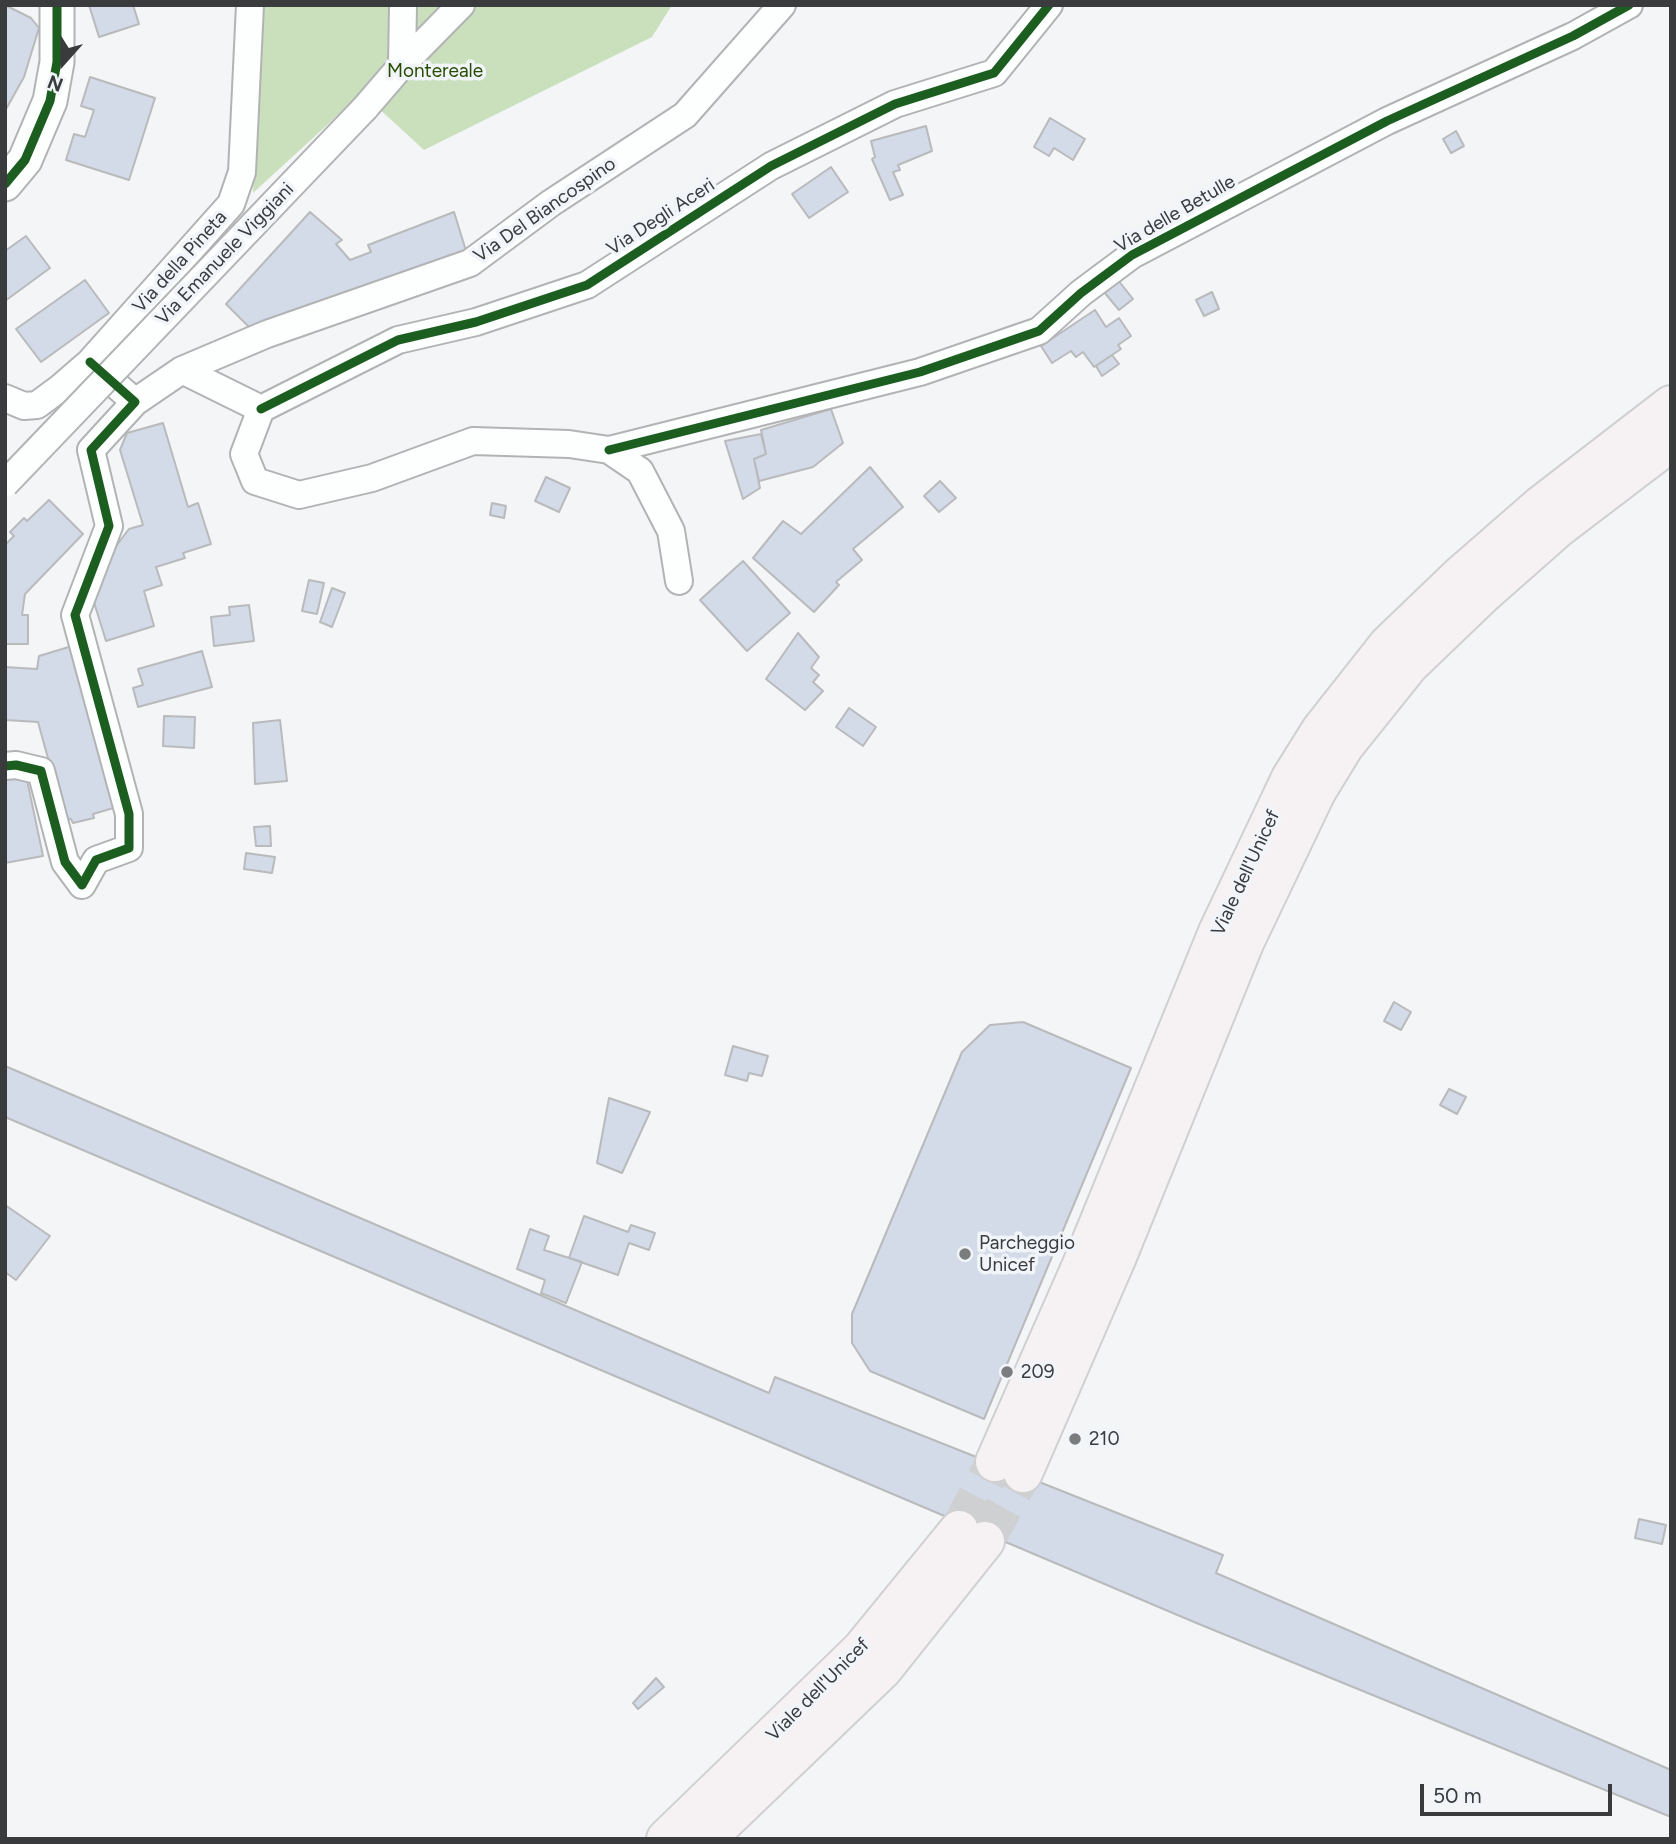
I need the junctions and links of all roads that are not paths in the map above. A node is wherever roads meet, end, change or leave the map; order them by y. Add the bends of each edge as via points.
1 (57, 5) edge
2 (250, 5) edge
3 (402, 5) edge
4 (461, 5) edge
5 (782, 5) edge
6 (1049, 5) edge
7 (1629, 5) edge
8 (402, 65) junction
9 (5, 184) edge
10 (90, 362) junction
11 (182, 370) junction
12 (5, 398) edge
13 (135, 402) junction
14 (1671, 405) edge
15 (261, 409) junction
16 (1671, 442) edge
17 (609, 450) junction
18 (5, 484) edge
19 (679, 581) dead end
20 (5, 766) edge
21 (666, 1839) edge
22 (706, 1839) edge

1 - 9 street via 57,62 50,101 25,160
2 - 10 street, Via della Pineta via 242,172 231,204
3 - 8 street
4 - 8 street, Via Emanuele Viggiani
5 - 11 street, Via Del Biancospino via 685,115 470,263 267,334
6 - 15 street, Via Degli Aceri via 995,73 895,104 771,166 587,285 476,322 398,340
7 - 17 street, Via delle Betulle via 1573,36 1349,140 1132,255 1039,331 920,372
8 - 18 street, Via Emanuele Viggiani, bridge
10 - 12 street, Via della Pineta via 37,405 24,406
10 - 13 street
11 - 13 street, Via Del Biancospino
11 - 15 street
13 - 20 street, Via Del Biancospino via 91,450 109,526 75,615 129,814 129,848 96,860 82,885 65,862 41,771
14 - 16 main road, Viale dell'Unicef via 1540,506 1388,645 1321,730 1291,778 1218,932 1081,1268 1009,1468 1112,1269 1244,943 1316,792 1344,746 1409,665 1482,595 1558,528
15 - 17 street, Via delle Betulle via 244,454 251,472 256,481 299,495 372,478 473,441
17 - 19 street, Via delle Betulle via 640,471 671,531
21 - 22 main road, Viale dell'Unicef via 972,1535 883,1670

